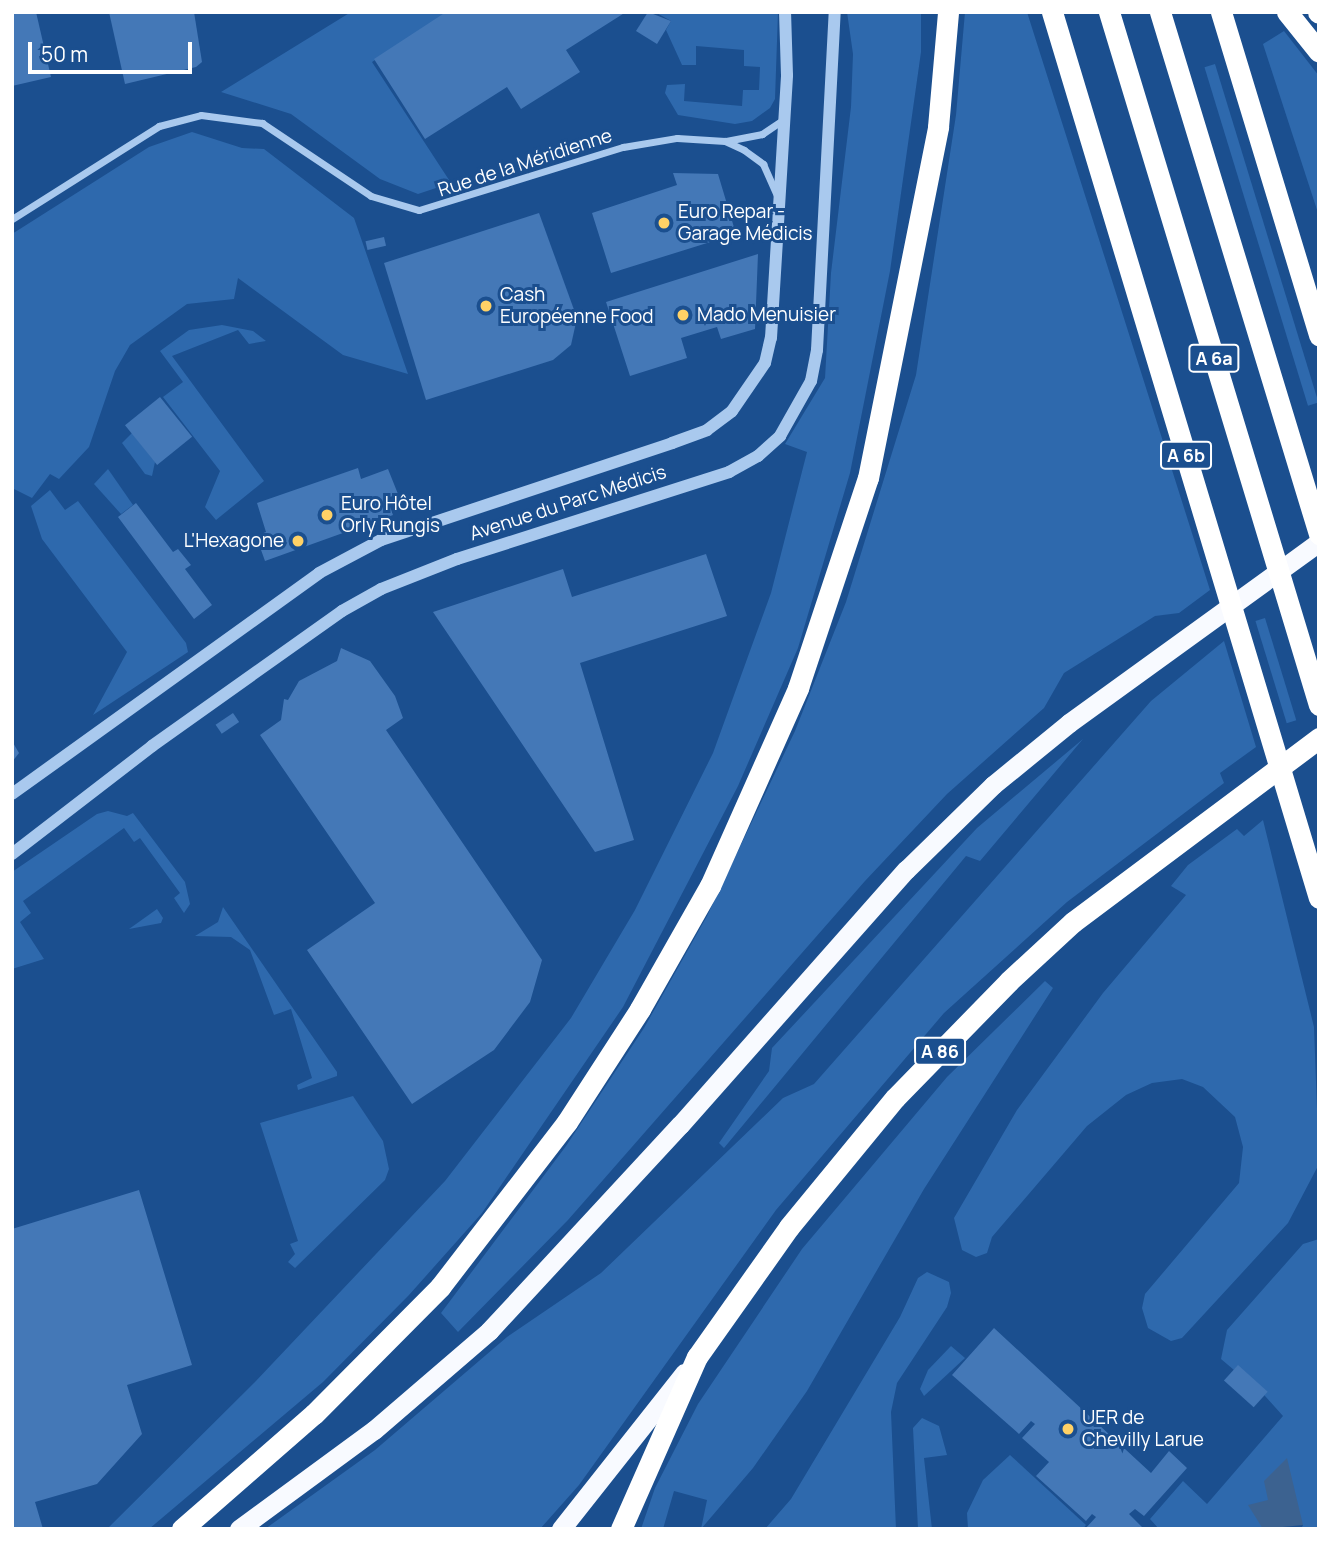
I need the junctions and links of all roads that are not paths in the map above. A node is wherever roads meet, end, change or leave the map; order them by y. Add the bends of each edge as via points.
1 (785, 12) edge
2 (835, 12) edge
3 (948, 12) edge
4 (1052, 12) edge
5 (1109, 12) edge
6 (1160, 12) edge
7 (1220, 12) edge
8 (1287, 12) edge
9 (1319, 52) edge
10 (784, 119) junction
11 (725, 141) junction
12 (778, 198) junction
13 (12, 219) edge
14 (1319, 335) edge
15 (1319, 534) edge
16 (1319, 542) edge
17 (1319, 705) edge
18 (1319, 738) edge
19 (12, 794) edge
20 (12, 854) edge
21 (1319, 898) edge
22 (697, 1357) junction
23 (183, 1529) edge
24 (239, 1529) edge
25 (561, 1529) edge
26 (621, 1529) edge

1 - 10 street, Avenue du Parc Médicis via 789,42
2 - 20 street, Avenue du Parc Médicis via 817,349 811,381 780,436 758,456 729,472 457,559 381,589 342,611 152,746
3 - 23 highway via 938,127 868,478 799,688 709,886 640,1009 568,1122 440,1287 314,1414
4 - 21 highway, A 6b
5 - 17 highway, A 6a
6 - 15 highway, A 6a
7 - 14 highway
8 - 9 highway
10 - 11 street via 762,134
10 - 12 street, Avenue du Parc Médicis
11 - 12 street, Rue de la Méridienne via 763,164
11 - 13 street, Rue de la Méridienne via 677,138 624,147 419,210 371,196 262,123 201,115 159,126
12 - 19 street, Avenue du Parc Médicis via 771,338 765,363 732,411 708,430 381,540 319,573
16 - 24 highway via 1038,747 941,834 489,1331 374,1430
18 - 22 highway, A 86 via 1073,922 950,1040 805,1206
22 - 25 highway, A 86
22 - 26 highway

